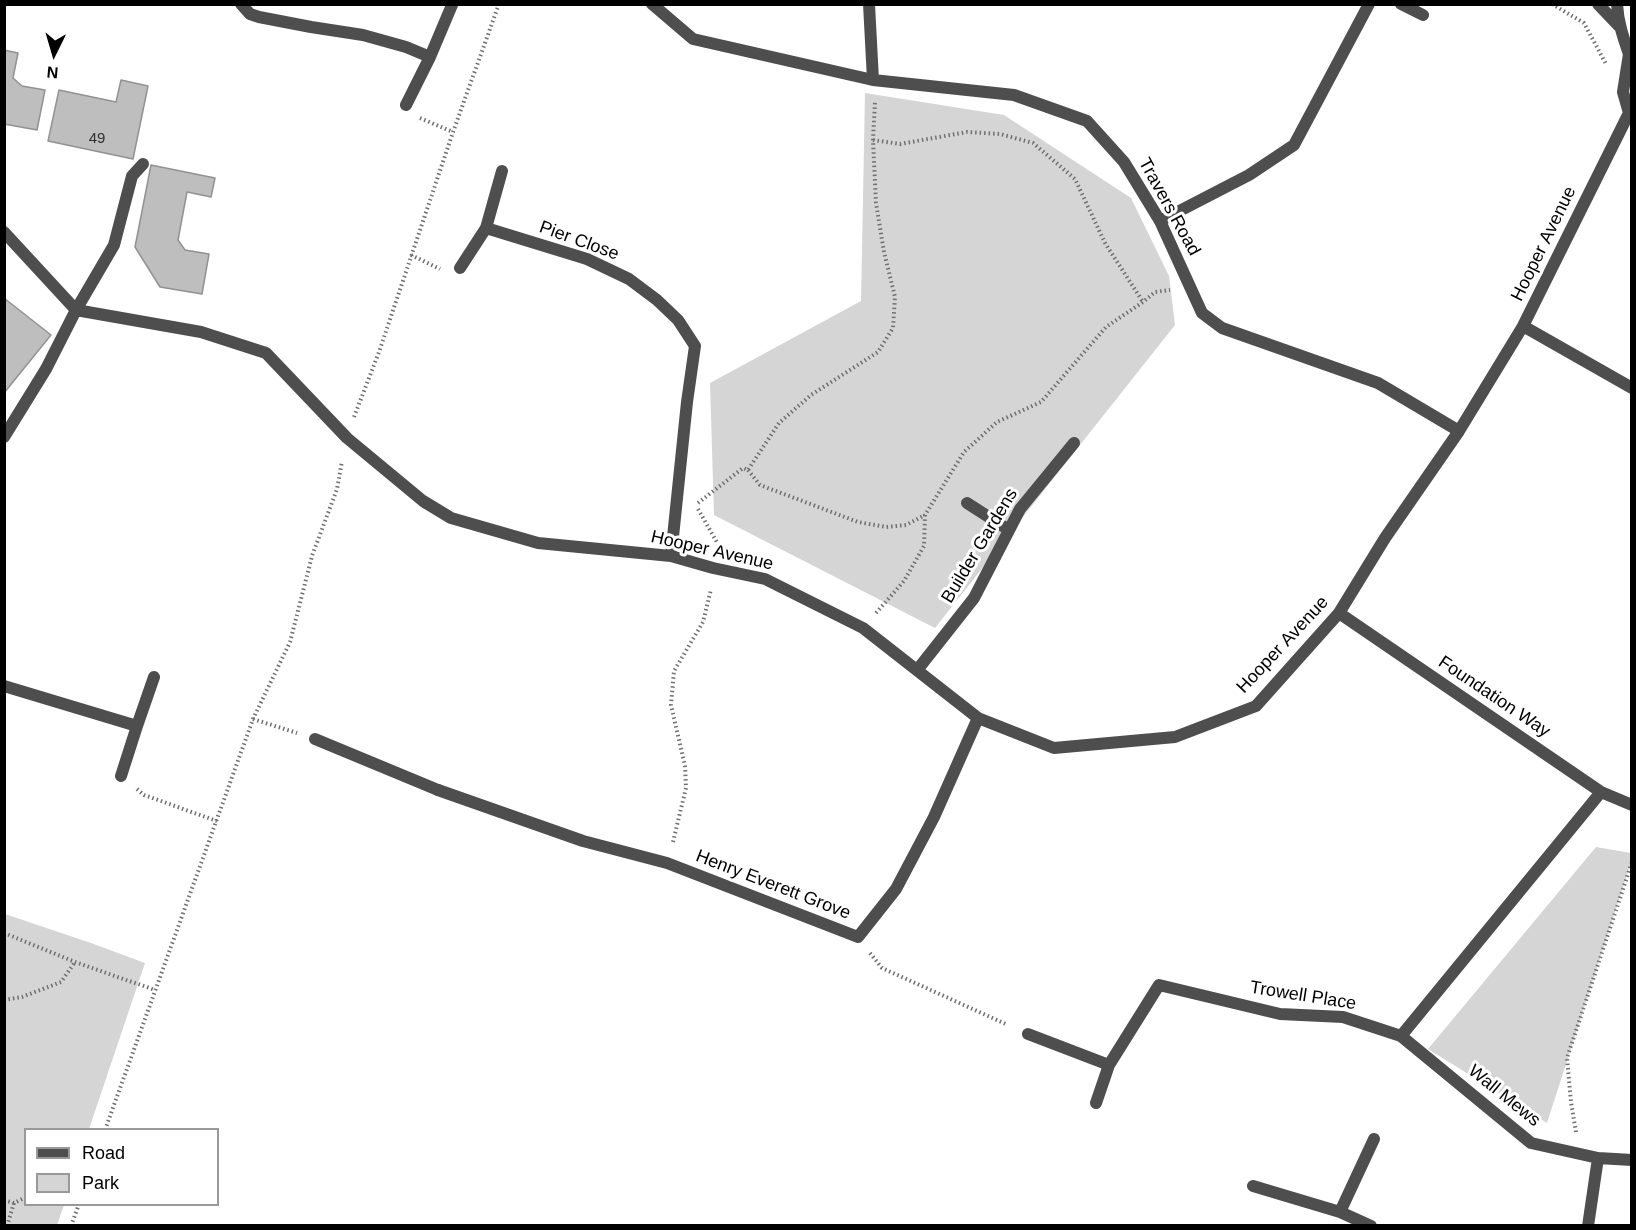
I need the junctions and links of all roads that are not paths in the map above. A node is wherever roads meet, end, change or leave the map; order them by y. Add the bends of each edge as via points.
1 (241, 4) edge
2 (652, 4) edge
3 (869, 4) edge
4 (1369, 4) edge
5 (1401, 4) edge
6 (1598, 4) edge
7 (1617, 4) edge
8 (452, 5) edge
9 (1423, 15) dead end
10 (1620, 27) junction
11 (1630, 55) edge
12 (430, 57) junction
13 (873, 80) junction
14 (406, 105) road end
15 (1630, 113) edge
16 (143, 164) dead end
17 (502, 171) dead end
18 (1160, 221) junction
19 (486, 228) junction
20 (4, 232) edge
21 (460, 268) dead end
22 (76, 310) junction
23 (1523, 326) junction
24 (1632, 388) edge
25 (1459, 431) junction
26 (4, 437) edge
27 (1074, 443) dead end
28 (967, 503) dead end
29 (1009, 530) junction
30 (671, 556) junction
31 (1339, 613) junction
32 (918, 669) junction
33 (154, 677) dead end
34 (4, 686) edge
35 (978, 718) junction
36 (137, 726) junction
37 (315, 739) road end
38 (121, 776) road end
39 (1601, 792) junction
40 (1632, 805) edge
41 (1028, 1034) road end
42 (1401, 1036) junction
43 (1109, 1065) junction
44 (1096, 1103) dead end
45 (1374, 1139) dead end
46 (1598, 1158) junction
47 (1632, 1160) edge
48 (1253, 1186) dead end
49 (1340, 1212) junction
50 (1371, 1226) edge
51 (1588, 1226) edge

1 - 12 street via 259,17 363,35
2 - 13 street, Travers Road via 693,39
3 - 13 street
4 - 18 street via 1294,145 1249,176
5 - 9 street
6 - 10 street
7 - 10 street
8 - 12 street
10 - 11 street
11 - 15 street, Hooper Avenue via 1623,92
12 - 14 street
13 - 18 street, Travers Road via 1014,95 1087,121 1124,162
15 - 23 street, Hooper Avenue
16 - 22 street via 132,176 114,244
17 - 19 street
18 - 25 street, Travers Road via 1202,313 1222,328 1378,383
19 - 21 street
19 - 30 street, Pier Close via 587,259 629,279 678,320 695,346
20 - 22 street
22 - 26 street via 46,369
22 - 30 street, Hooper Avenue via 201,332 266,353 347,438 423,501 451,518 538,543
23 - 24 street
23 - 25 street, Hooper Avenue
25 - 31 street, Hooper Avenue
27 - 29 street, Builder Gardens via 1020,509
28 - 29 street
29 - 32 street, Builder Gardens via 974,598
30 - 32 street, Hooper Avenue via 765,579 863,628
31 - 35 street, Hooper Avenue via 1256,706 1175,737 1054,748
31 - 39 street, Foundation Way
32 - 35 street, Hooper Avenue
33 - 36 street
34 - 36 street
35 - 37 street, Henry Everett Grove via 896,890 858,936 667,863 583,841 438,790
36 - 38 street
39 - 40 street, Foundation Way
39 - 42 street
41 - 43 street
42 - 43 street, Trowell Place via 1343,1017 1281,1014 1159,985
42 - 46 street, Wall Mews via 1531,1143
43 - 44 street, Trowell Place
45 - 49 street
46 - 47 street, Wall Mews
46 - 51 street
48 - 49 street
49 - 50 street

